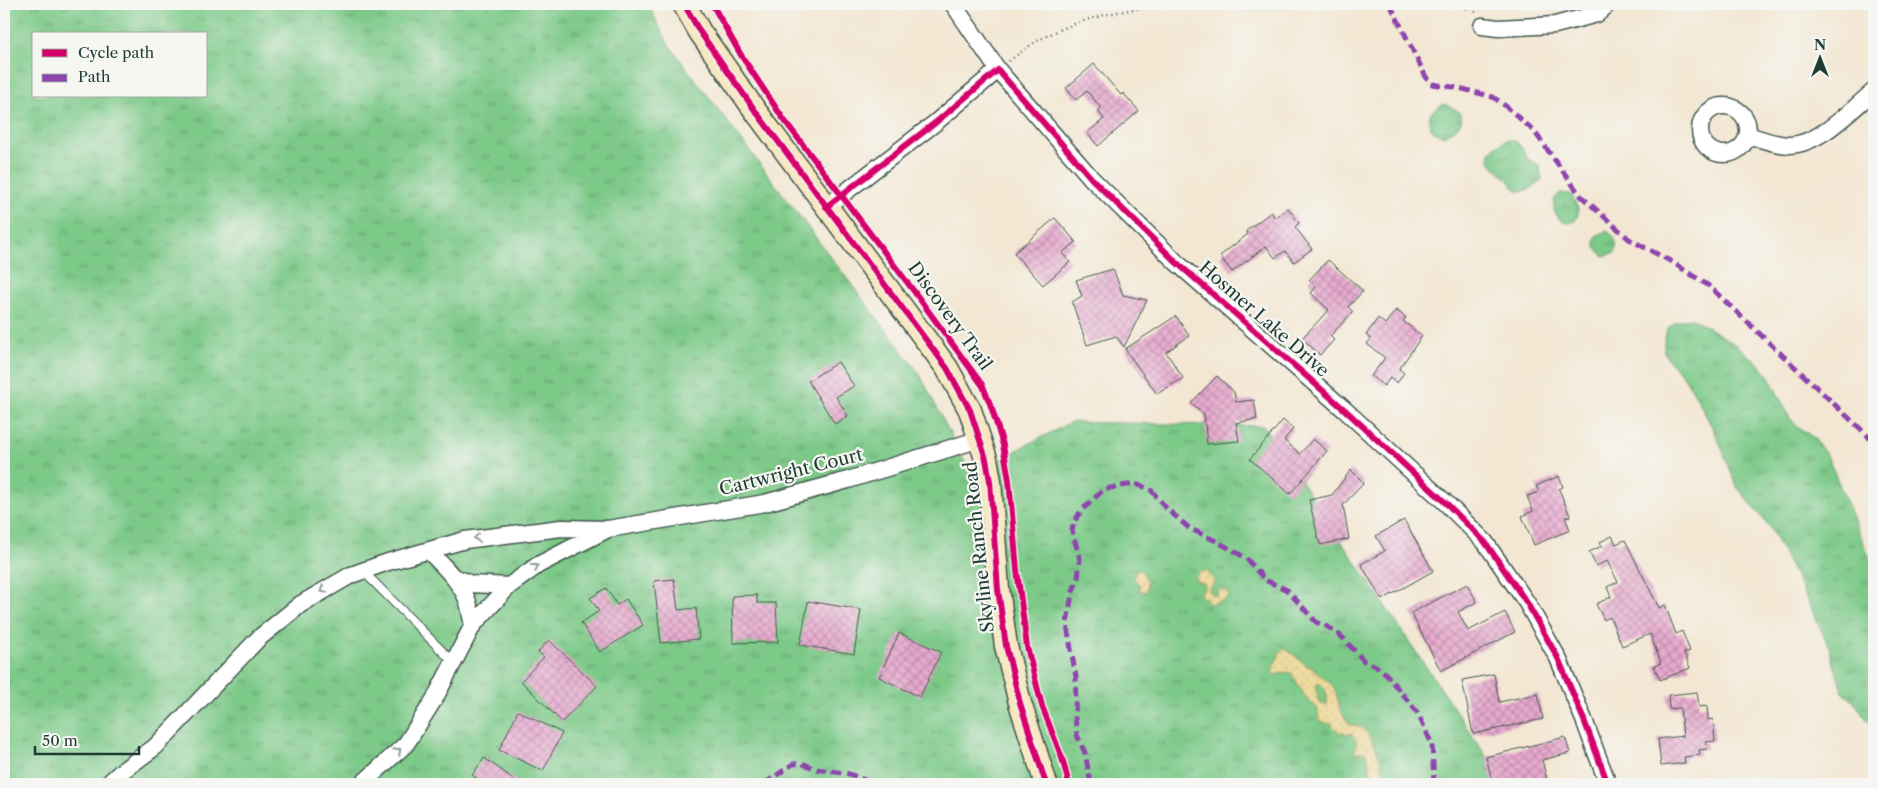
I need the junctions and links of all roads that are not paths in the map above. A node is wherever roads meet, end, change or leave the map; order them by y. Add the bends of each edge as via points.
1 (684, 4) edge
2 (952, 4) edge
3 (1608, 4) edge
4 (1482, 26) road end
5 (998, 70) junction
6 (1874, 91) edge
7 (1748, 135) dead end
8 (826, 207) junction
9 (980, 439) junction
10 (608, 529) junction
11 (429, 551) junction
12 (363, 571) junction
13 (454, 577) junction
14 (508, 586) junction
15 (473, 626) junction
16 (453, 662) junction
17 (108, 784) edge
18 (362, 784) edge
19 (1046, 784) edge
20 (1608, 784) edge

1 - 8 street, Skyline Ranch Road via 700,32
2 - 5 street, Hosmer Lake Drive
3 - 4 street via 1597,14 1555,25
5 - 8 street via 936,123
5 - 20 street, Hosmer Lake Drive via 1092,179 1176,262 1352,416 1485,542 1528,603 1558,658
6 - 7 street via 1808,142 1790,145
8 - 9 street, Skyline Ranch Road via 947,368 970,410
9 - 10 street, Cartwright Court via 765,503
9 - 19 street, Skyline Ranch Road via 990,481 1006,646
10 -> 11 street, Cartwright Court via 561,528 484,537
14 -> 10 street, Cartwright Court via 538,565
11 - 12 street, Cartwright Court
11 - 13 street
12 - 16 lane
12 -> 17 street, Cartwright Court via 301,604 259,638 154,747
13 - 14 street via 471,584
13 - 15 street via 467,600
14 - 15 street, Cartwright Court
15 - 16 street, Cartwright Court
18 -> 16 street, Cartwright Court via 406,744

